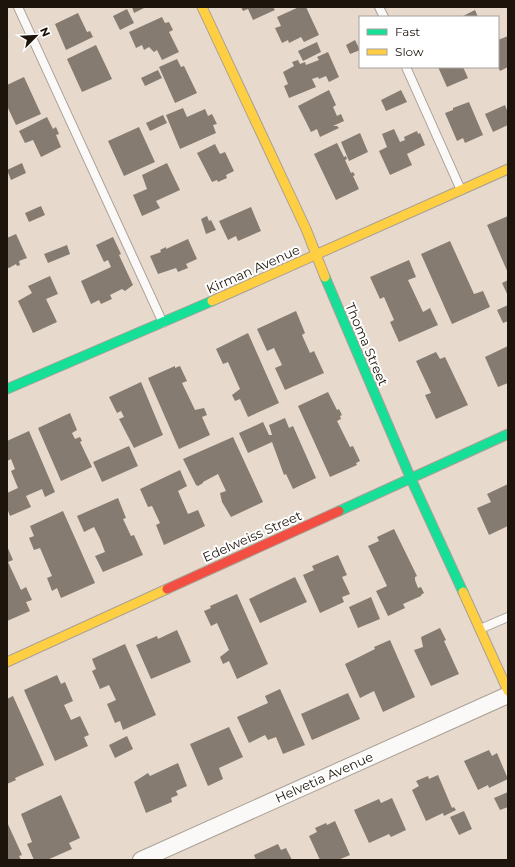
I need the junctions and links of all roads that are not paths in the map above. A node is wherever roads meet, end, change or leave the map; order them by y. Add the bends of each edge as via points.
1 (18, 7) edge
2 (202, 7) edge
3 (379, 7) edge
4 (384, 16) edge
5 (406, 68) edge
6 (508, 169) edge
7 (461, 190) junction
8 (317, 254) junction
9 (164, 323) junction
10 (9, 384) edge
11 (508, 434) edge
12 (411, 479) junction
13 (508, 617) edge
14 (479, 629) junction
15 (7, 662) edge
16 (508, 692) edge
17 (508, 695) edge
18 (141, 860) edge

1 - 9 lane
2 - 8 street, Thoma Street
3 - 4 lane
5 - 7 lane
6 - 7 street, Kirman Avenue
7 - 8 street, Kirman Avenue
8 - 9 street, Kirman Avenue
8 - 12 street, Thoma Street
9 - 10 street, Kirman Avenue
11 - 12 street, Edelweiss Street
12 - 14 street, Thoma Street
12 - 15 street, Edelweiss Street
13 - 14 lane
14 - 16 street, Thoma Street
17 - 18 street, Helvetia Avenue

